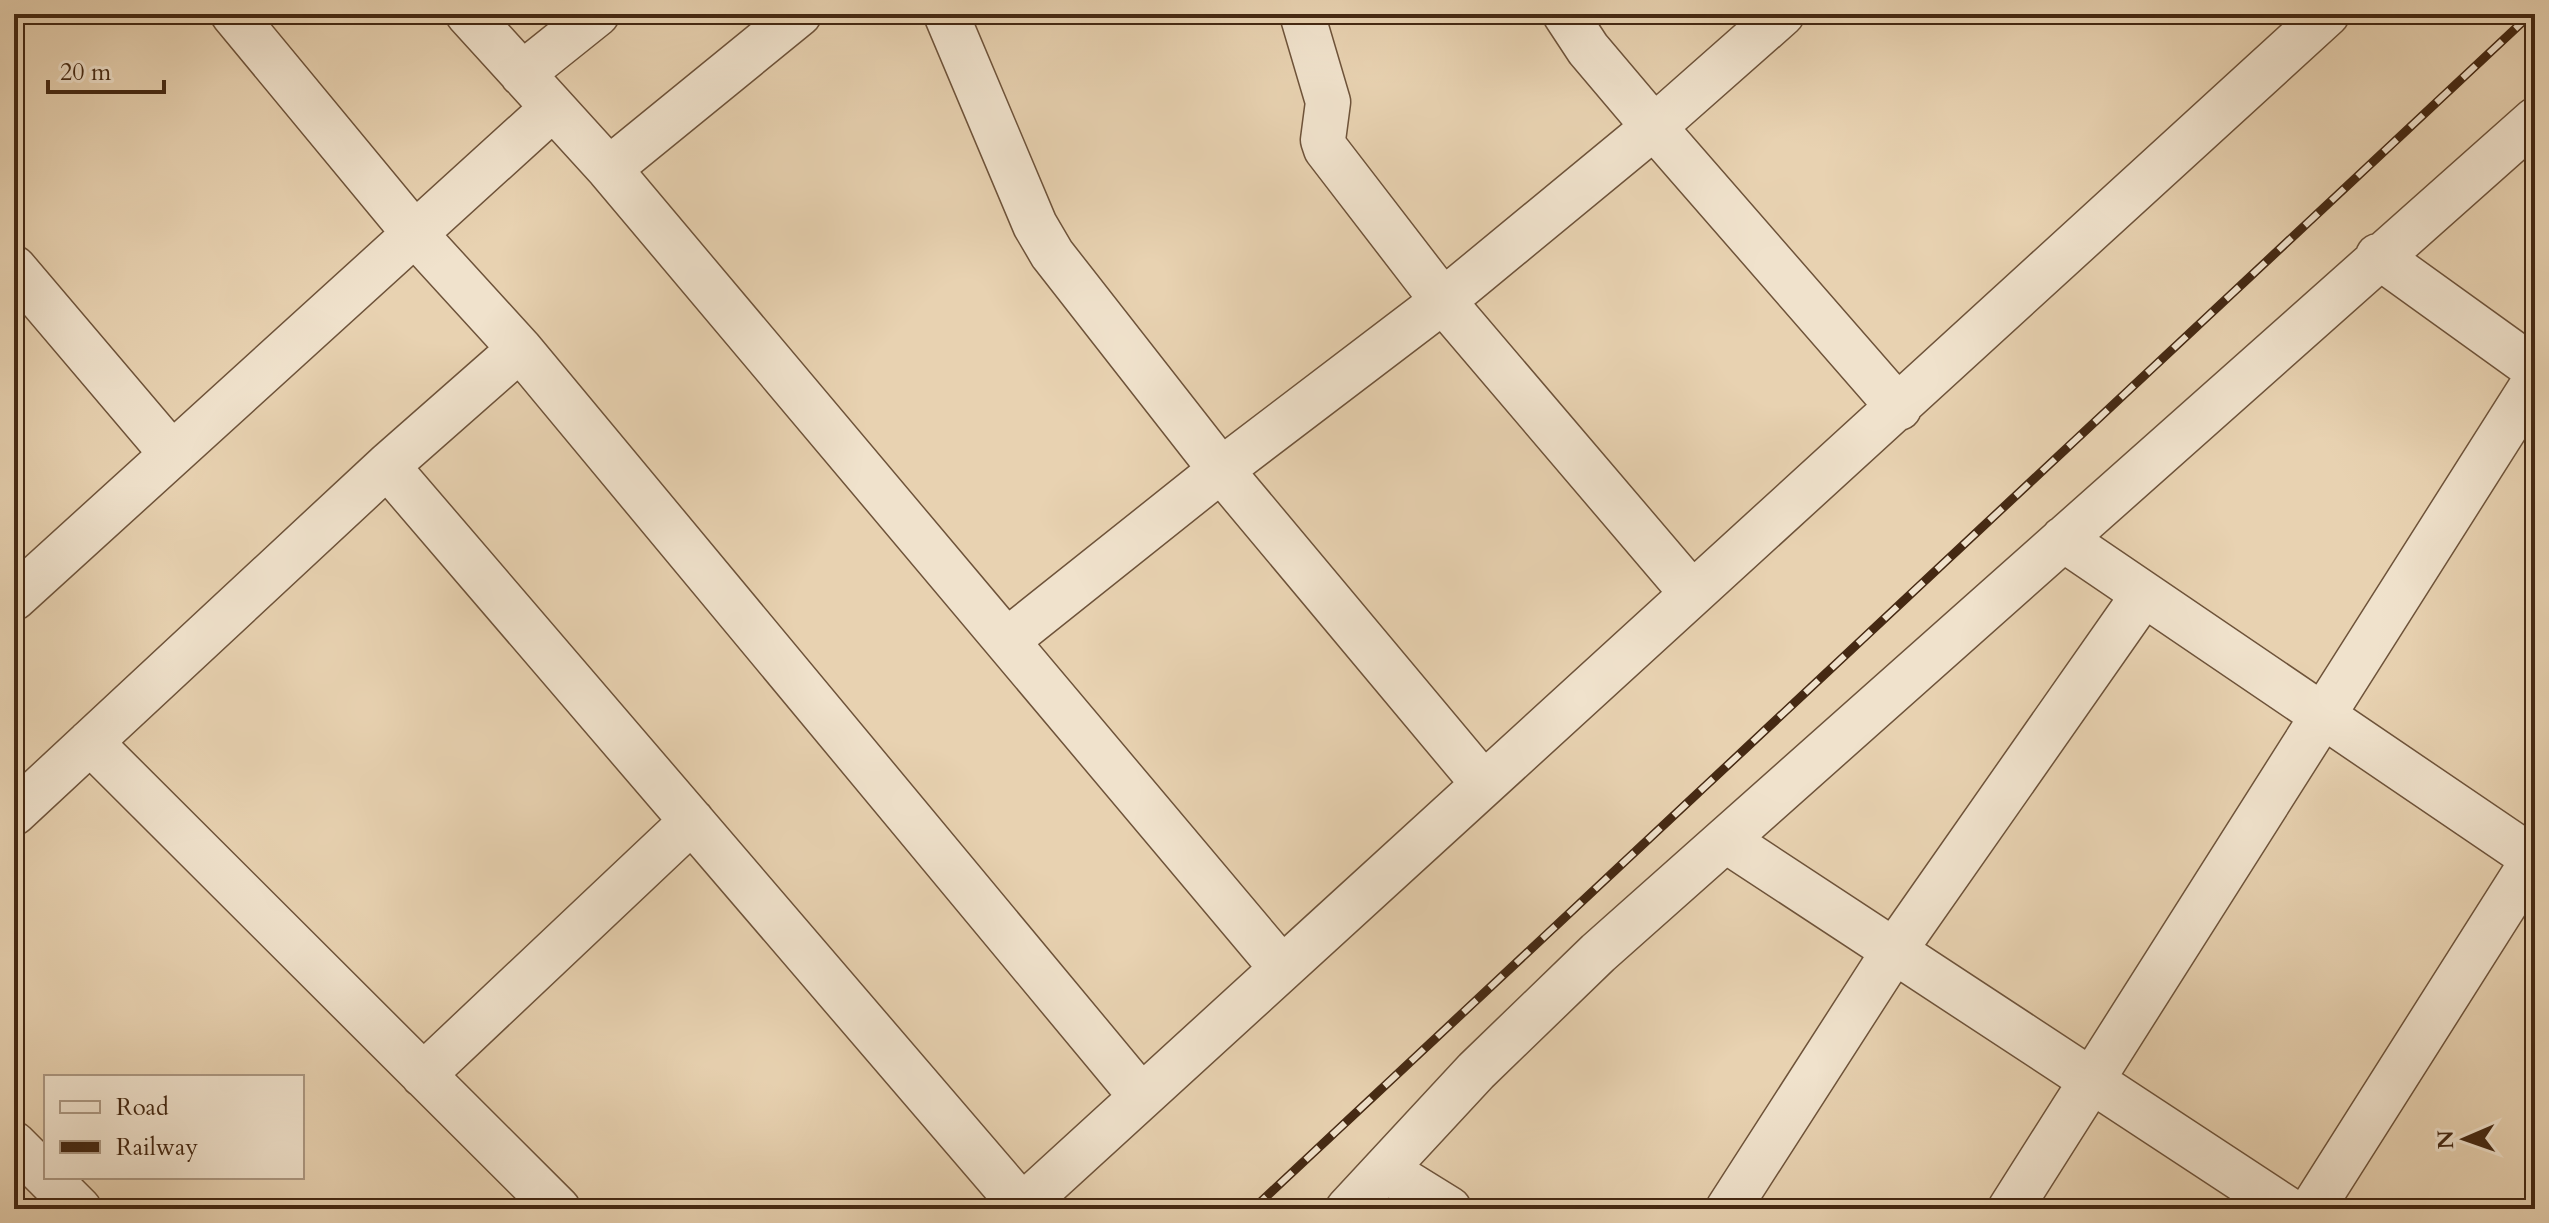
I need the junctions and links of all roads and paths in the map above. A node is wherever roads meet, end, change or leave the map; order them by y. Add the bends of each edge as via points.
1 (233, 14) edge
2 (468, 14) edge
3 (597, 14) edge
4 (799, 14) edge
5 (946, 14) edge
6 (1302, 14) edge
7 (1565, 14) edge
8 (1782, 14) edge
9 (2327, 14) edge
10 (522, 74) junction
11 (553, 108) junction
12 (2535, 120) edge
13 (1654, 127) junction
14 (609, 169) junction
15 (415, 234) junction
16 (2378, 256) junction
17 (14, 268) edge
18 (1443, 301) junction
19 (520, 349) junction
20 (2535, 369) edge
21 (2535, 381) edge
22 (1899, 408) junction
23 (172, 454) junction
24 (387, 466) junction
25 (1221, 470) junction
26 (2063, 539) junction
27 (1691, 592) junction
28 (2144, 594) junction
29 (14, 598) edge
30 (1009, 639) junction
31 (2324, 714) junction
32 (90, 742) junction
33 (1482, 782) junction
34 (14, 813) edge
35 (692, 821) junction
36 (1727, 841) junction
37 (2531, 871) edge
38 (1894, 951) junction
39 (1280, 966) junction
40 (423, 1075) junction
41 (2091, 1081) junction
42 (1140, 1095) junction
43 (14, 1144) edge
44 (1386, 1170) junction
45 (44, 1174) edge
46 (49, 1179) edge
47 (1020, 1208) edge
48 (79, 1209) edge
49 (558, 1209) edge
50 (1348, 1209) edge
51 (1449, 1209) edge
52 (1728, 1209) edge
53 (2010, 1209) edge
54 (2287, 1209) edge
55 (2312, 1209) edge

1 - 15 street
2 - 10 street
3 - 10 street
4 - 14 street
5 - 25 street via 1052,254
6 - 18 street via 1328,102 1326,149
7 - 13 street
8 - 13 street
9 - 22 street
10 - 11 street
11 - 14 street
11 - 15 street
12 - 16 street
13 - 18 street
13 - 22 street
14 - 30 street
15 - 19 street
15 - 23 street
16 - 20 street
16 - 26 street
17 - 23 street
18 - 25 street
18 - 27 street
19 - 24 street
19 - 42 street
21 - 31 street
22 - 27 street
23 - 29 street
24 - 32 street
24 - 35 street
25 - 30 street
25 - 33 street
26 - 28 street
26 - 36 street
27 - 33 street
28 - 31 street
28 - 38 street
30 - 39 street
31 - 37 street
31 - 41 street
32 - 34 street
32 - 40 street
33 - 39 street
35 - 40 street
35 - 47 street
36 - 38 street
36 - 44 street via 1520,1028
37 - 55 street
38 - 41 street
38 - 52 street
39 - 42 street
40 - 49 street
41 - 53 street
41 - 54 street
42 - 47 street
43 - 45 street
44 - 50 street
44 - 51 street
46 - 48 street

